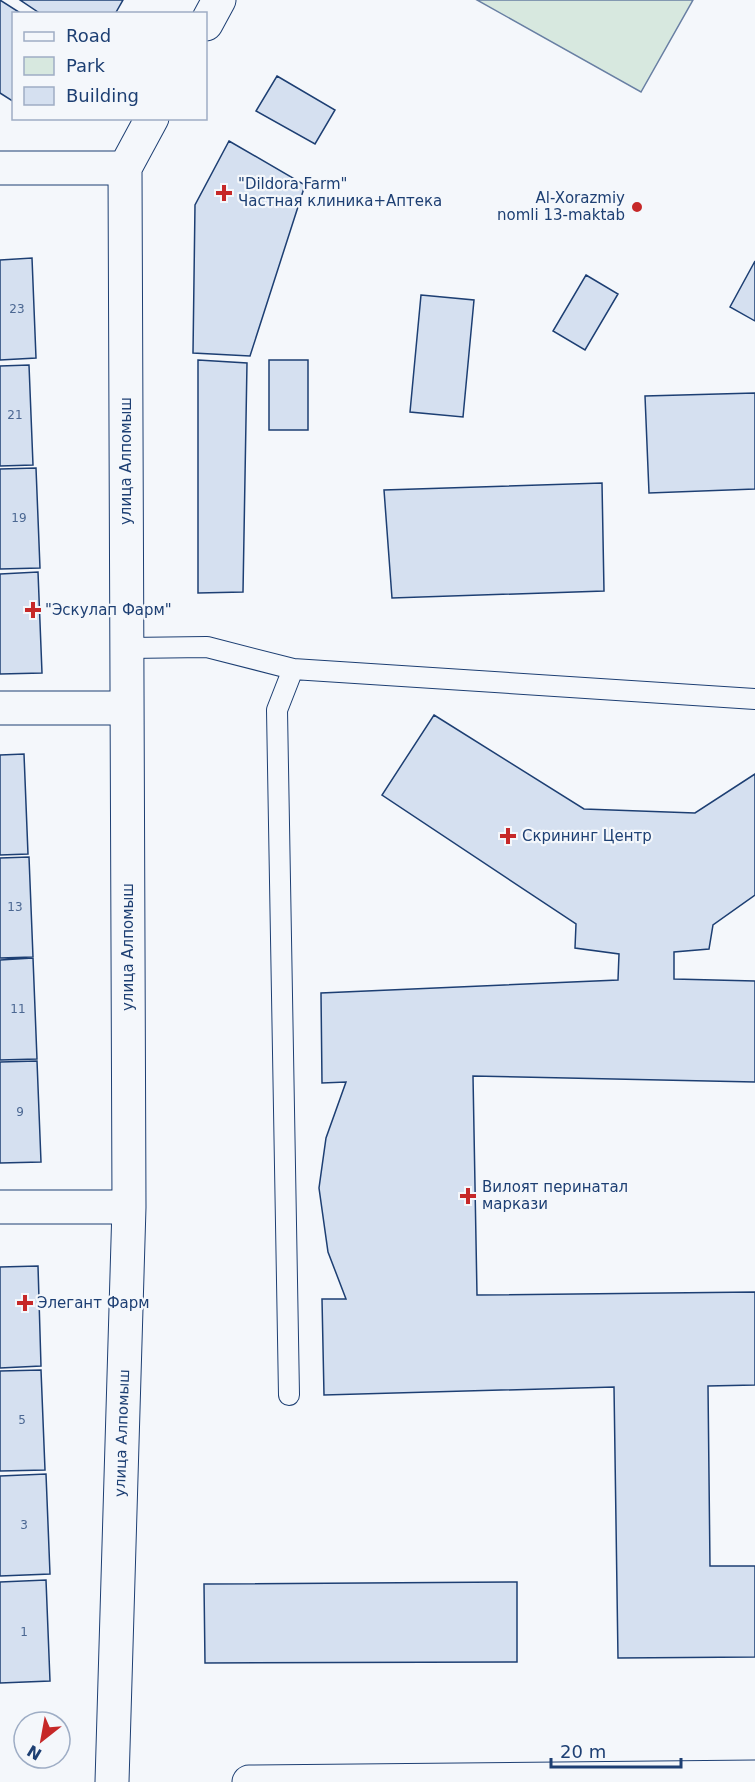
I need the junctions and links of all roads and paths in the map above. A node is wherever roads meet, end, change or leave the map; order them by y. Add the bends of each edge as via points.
1 (219, 0) edge
2 (207, 22) edge
3 (151, 120) edge
4 (0, 168) edge
5 (125, 168) junction
6 (127, 648) junction
7 (293, 669) junction
8 (755, 699) edge
9 (0, 708) edge
10 (127, 708) junction
11 (0, 1207) edge
12 (129, 1207) junction
13 (289, 1395) dead end
14 (755, 1777) edge
15 (112, 1782) edge
16 (249, 1782) edge

1 - 2 street
3 - 5 street, улица Алпомыш
4 - 5 street
5 - 6 street, улица Алпомыш
6 - 7 lane via 207,647
6 - 10 street, улица Алпомыш
7 - 8 lane
7 - 13 lane via 277,710
9 - 10 street
10 - 12 street, улица Алпомыш
11 - 12 street
12 - 15 street, улица Алпомыш
14 - 16 street

